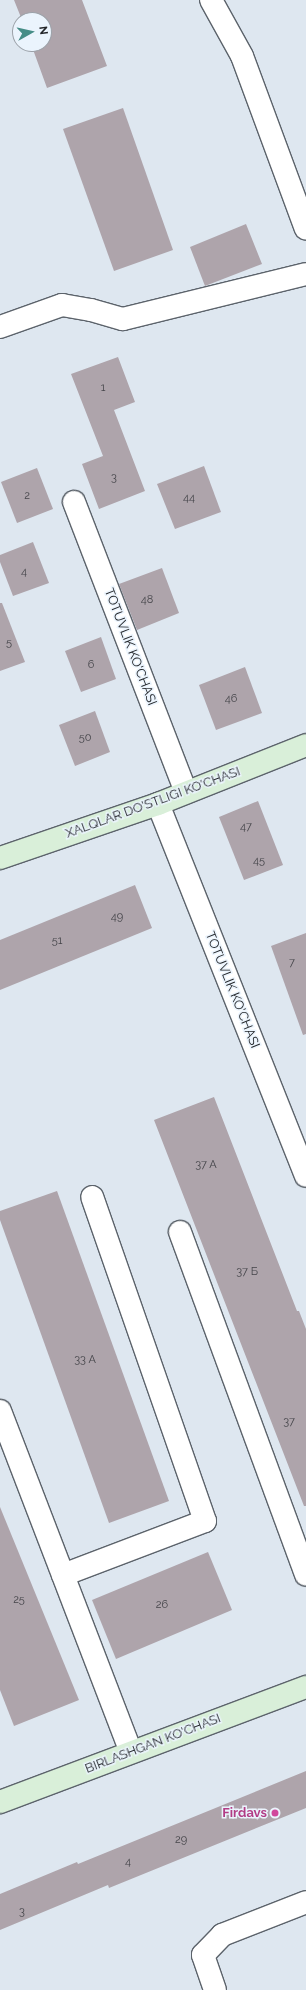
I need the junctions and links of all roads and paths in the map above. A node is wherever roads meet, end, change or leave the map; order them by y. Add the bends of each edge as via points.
1 (210, 0) edge
2 (306, 229) edge
3 (306, 274) edge
4 (0, 327) edge
5 (74, 502) dead end
6 (306, 745) edge
7 (186, 792) junction
8 (158, 804) junction
9 (0, 858) edge
10 (306, 1176) edge
11 (92, 1197) dead end
12 (180, 1232) dead end
13 (0, 1411) edge
14 (306, 1574) edge
15 (63, 1575) junction
16 (306, 1686) edge
17 (130, 1752) junction
18 (0, 1802) edge
19 (306, 1902) edge
20 (215, 1990) edge

1 - 2 street via 242,56
3 - 4 street via 123,319 62,305
5 - 7 street, TOTUVLIK KO'CHASI
6 - 7 street, XALQLAR DO'STLIGI KO'CHASI
7 - 8 street, XALQLAR DO'STLIGI KO'CHASI
8 - 9 street, XALQLAR DO'STLIGI KO'CHASI
8 - 10 street, TOTUVLIK KO'CHASI
11 - 15 street via 205,1521
12 - 14 street
13 - 15 street
15 - 17 street
16 - 17 street, BIRLASHGAN KO'CHASI
17 - 18 street, BIRLASHGAN KO'CHASI
19 - 20 street via 222,1935 203,1955

